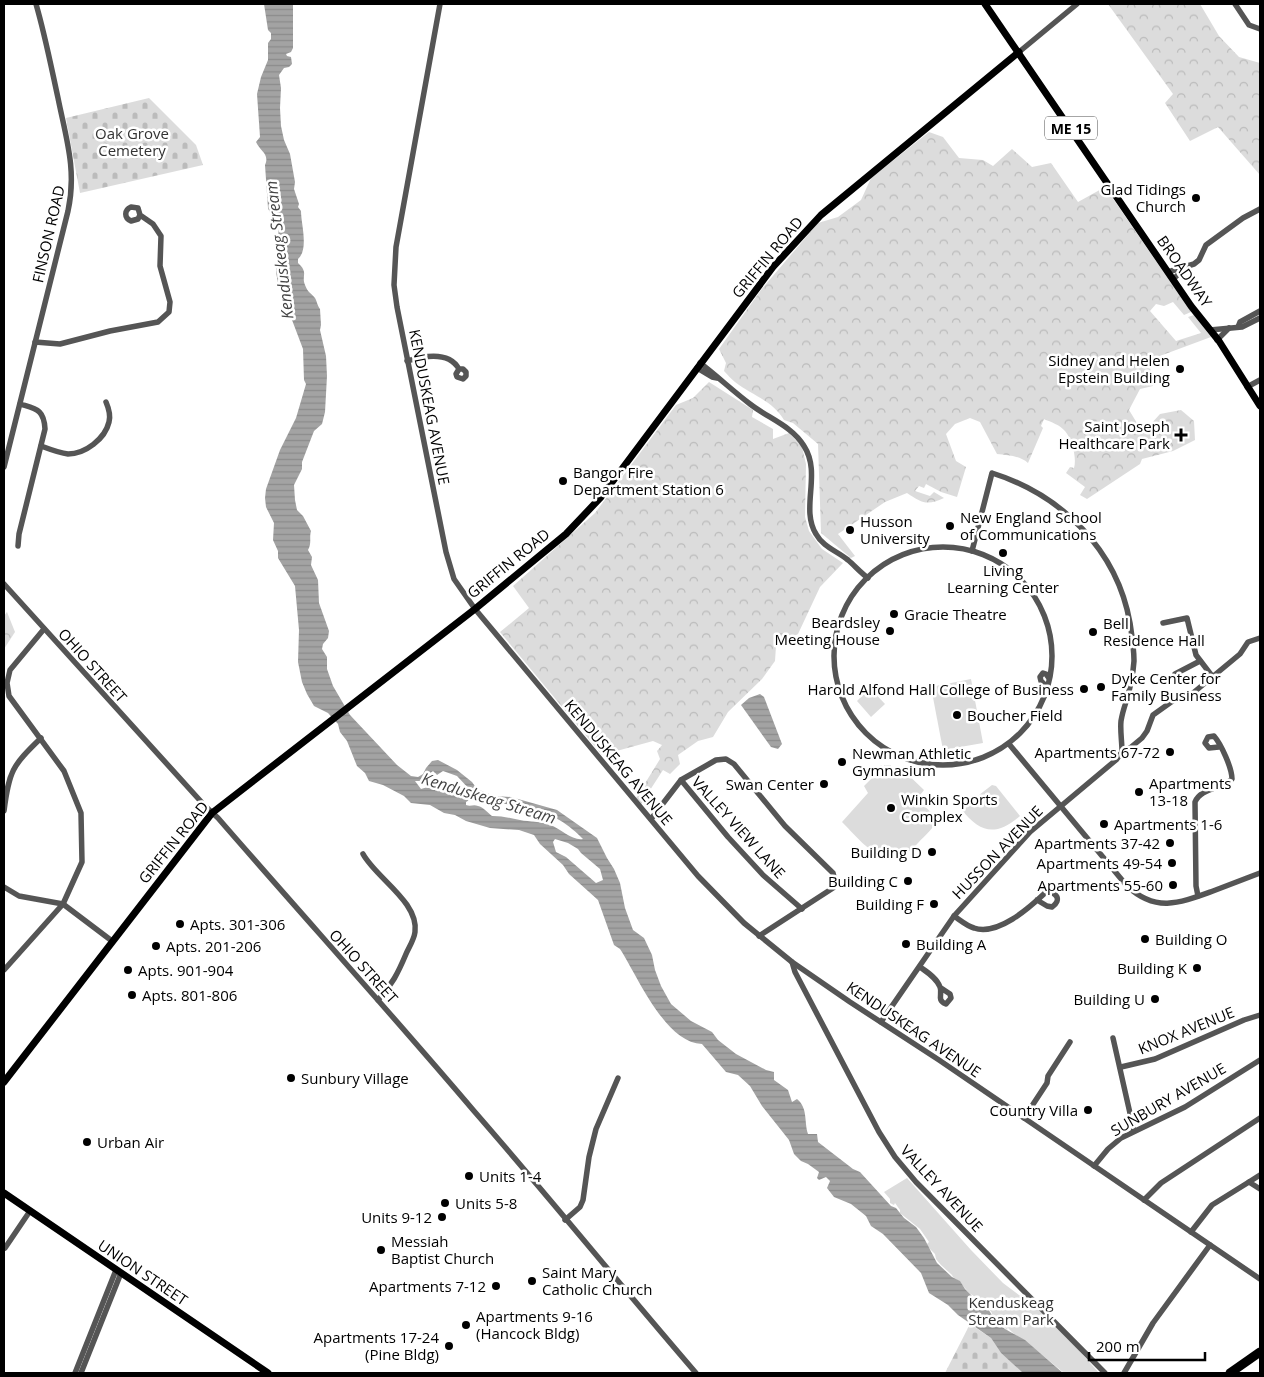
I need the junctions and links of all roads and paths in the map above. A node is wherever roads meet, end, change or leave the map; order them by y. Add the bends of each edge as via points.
1 (36, 4) edge
2 (440, 4) edge
3 (985, 4) edge
4 (1077, 4) edge
5 (1235, 4) edge
6 (1260, 28) edge
7 (1019, 52) junction
8 (1260, 209) edge
9 (140, 215) dead end
10 (1186, 267) junction
11 (1168, 272) junction
12 (1173, 279) junction
13 (1260, 311) edge
14 (1260, 318) edge
15 (1238, 327) junction
16 (1229, 328) junction
17 (1210, 330) junction
18 (1217, 340) junction
19 (35, 342) junction
20 (407, 361) junction
21 (699, 365) junction
22 (459, 369) dead end
23 (1260, 380) edge
24 (1247, 387) junction
25 (106, 402) dead end
26 (20, 404) junction
27 (1260, 406) edge
28 (41, 446) junction
29 (4, 467) edge
30 (18, 546) dead end
31 (972, 551) junction
32 (868, 578) junction
33 (4, 584) edge
34 (475, 609) junction
35 (1163, 623) dead end
36 (44, 629) junction
37 (1260, 638) edge
38 (1200, 661) junction
39 (1174, 674) dead end
40 (1212, 676) junction
41 (1049, 678) junction
42 (1046, 686) junction
43 (41, 738) junction
44 (1009, 744) junction
45 (1220, 747) dead end
46 (1122, 752) junction
47 (681, 780) junction
48 (1060, 806) junction
49 (4, 811) edge
50 (212, 813) junction
51 (651, 819) junction
52 (363, 854) dead end
53 (1260, 873) edge
54 (4, 887) edge
55 (1198, 896) junction
56 (1037, 900) dead end
57 (63, 904) junction
58 (802, 909) junction
59 (954, 916) junction
60 (760, 936) junction
61 (112, 941) junction
62 (792, 962) junction
63 (920, 967) junction
64 (4, 970) edge
65 (941, 988) dead end
66 (378, 1000) junction
67 (1260, 1015) edge
68 (881, 1022) junction
69 (1113, 1038) dead end
70 (1070, 1042) dead end
71 (1260, 1060) edge
72 (1120, 1067) junction
73 (618, 1078) dead end
74 (4, 1082) edge
75 (1024, 1118) junction
76 (1260, 1118) edge
77 (1134, 1131) junction
78 (1094, 1166) junction
79 (1260, 1175) edge
80 (1249, 1182) junction
81 (1260, 1189) edge
82 (4, 1193) edge
83 (1144, 1200) junction
84 (30, 1211) junction
85 (565, 1220) junction
86 (1190, 1232) junction
87 (1210, 1245) junction
88 (5, 1248) edge
89 (118, 1272) junction
90 (1260, 1279) edge
91 (1260, 1352) edge
92 (1260, 1359) edge
93 (75, 1373) edge
94 (82, 1373) edge
95 (268, 1373) edge
96 (696, 1373) edge
97 (1105, 1373) edge
98 (1124, 1373) edge
99 (1230, 1373) edge
100 (1239, 1373) edge

1 - 19 street, FINSON ROAD via 73,175 68,211
2 - 20 street, KENDUSKEAG AVENUE via 396,247 394,285
3 - 7 main road, BROADWAY / ME 15
4 - 7 street
5 - 6 street via 1249,25
7 - 11 main road, BROADWAY / ME 15
7 - 21 main road, GRIFFIN ROAD via 821,215 773,267
8 - 10 street via 1206,245 1199,260
9 - 19 street via 153,224 160,236 161,272 170,305 166,316 158,322 60,344
10 - 11 street
10 - 12 street
11 - 12 main road, BROADWAY / ME 15
12 - 17 main road, BROADWAY / ME 15
13 - 15 street via 1240,322
14 - 15 street
15 - 16 street
16 - 17 street
16 - 18 street
17 - 18 main road, BROADWAY / ME 15
18 - 24 main road, BROADWAY / ME 15
19 - 26 street, FINSON ROAD
20 - 22 street via 438,357 452,360
20 - 34 street, KENDUSKEAG AVENUE via 446,552 454,579
21 - 32 street via 799,438 812,466 810,514 815,534
21 - 34 main road, GRIFFIN ROAD via 601,496 566,534
23 - 24 street
24 - 27 main road, BROADWAY / ME 15
25 - 28 street via 109,421 89,448 67,454
26 - 28 street via 40,412 44,418
26 - 29 street, FINSON ROAD
28 - 30 street
31 - 32 street via 945,548 918,551 891,561
31 - 41 street via 989,557 1018,577 1040,605 1052,639
31 - 46 street via 992,473 1024,485 1053,502 1076,521 1098,547 1127,606 1133,644 1132,681 1121,721
32 - 44 street via 844,612 834,652 840,691 862,730 902,758 940,766 971,762
33 - 36 street, OHIO STREET
34 - 50 main road, GRIFFIN ROAD
34 - 51 street, KENDUSKEAG AVENUE
35 - 38 street via 1187,618
36 - 43 street via 10,670 7,683 9,696
36 - 50 street, OHIO STREET
37 - 40 street via 1248,642 1240,654
38 - 39 street
38 - 40 street
40 - 46 street via 1193,693 1160,710 1142,738
41 - 42 street
41 - 42 street via 1043,673 1040,676
42 - 44 street via 1033,716
43 - 49 street via 13,769
43 - 57 street via 64,771 81,813 82,862
44 - 48 street
45 - 55 street via 1232,779 1201,794 1195,802
46 - 48 street
47 - 51 street
47 - 58 street, VALLEY VIEW LANE via 762,875
47 - 58 street via 716,760 726,759 734,764 785,826 833,873 833,888
48 - 55 street, HUSSON AVENUE via 1127,886 1140,896 1163,904 1179,903
48 - 59 street, HUSSON AVENUE via 1030,832
50 - 61 main road, GRIFFIN ROAD
50 - 66 street, OHIO STREET
51 - 60 street, KENDUSKEAG AVENUE via 716,896
52 - 66 street via 407,906 414,922 415,934 397,975
53 - 55 street, HUSSON AVENUE
54 - 57 street via 19,896
56 - 59 street via 1006,924 983,930 973,928
57 - 61 street
57 - 64 street
58 - 60 street
59 - 63 street, HUSSON AVENUE
60 - 62 street, KENDUSKEAG AVENUE
61 - 74 main road, GRIFFIN ROAD
62 - 68 street, KENDUSKEAG AVENUE
62 - 97 street, VALLEY AVENUE via 895,1157
63 - 65 street
63 - 68 street, HUSSON AVENUE
66 - 85 street, OHIO STREET
67 - 72 street, KNOX AVENUE via 1155,1059
68 - 75 street, KENDUSKEAG AVENUE
69 - 72 street
70 - 75 street
71 - 77 street, SUNBURY AVENUE via 1185,1107
72 - 77 street
73 - 85 street via 596,1129 583,1200
75 - 78 street, KENDUSKEAG AVENUE
76 - 83 street via 1161,1183
77 - 78 street, SUNBURY AVENUE via 1111,1146
78 - 83 street, KENDUSKEAG AVENUE
79 - 80 street
80 - 81 street
80 - 86 street via 1212,1205
82 - 84 main road, UNION STREET
83 - 86 street, KENDUSKEAG AVENUE
84 - 88 street
84 - 89 main road, UNION STREET
85 - 96 street, OHIO STREET
86 - 87 street, KENDUSKEAG AVENUE
87 - 90 street, KENDUSKEAG AVENUE
87 - 98 street via 1153,1322
89 - 93 street
89 - 94 street
89 - 95 main road, UNION STREET
91 - 99 highway
92 - 100 highway

